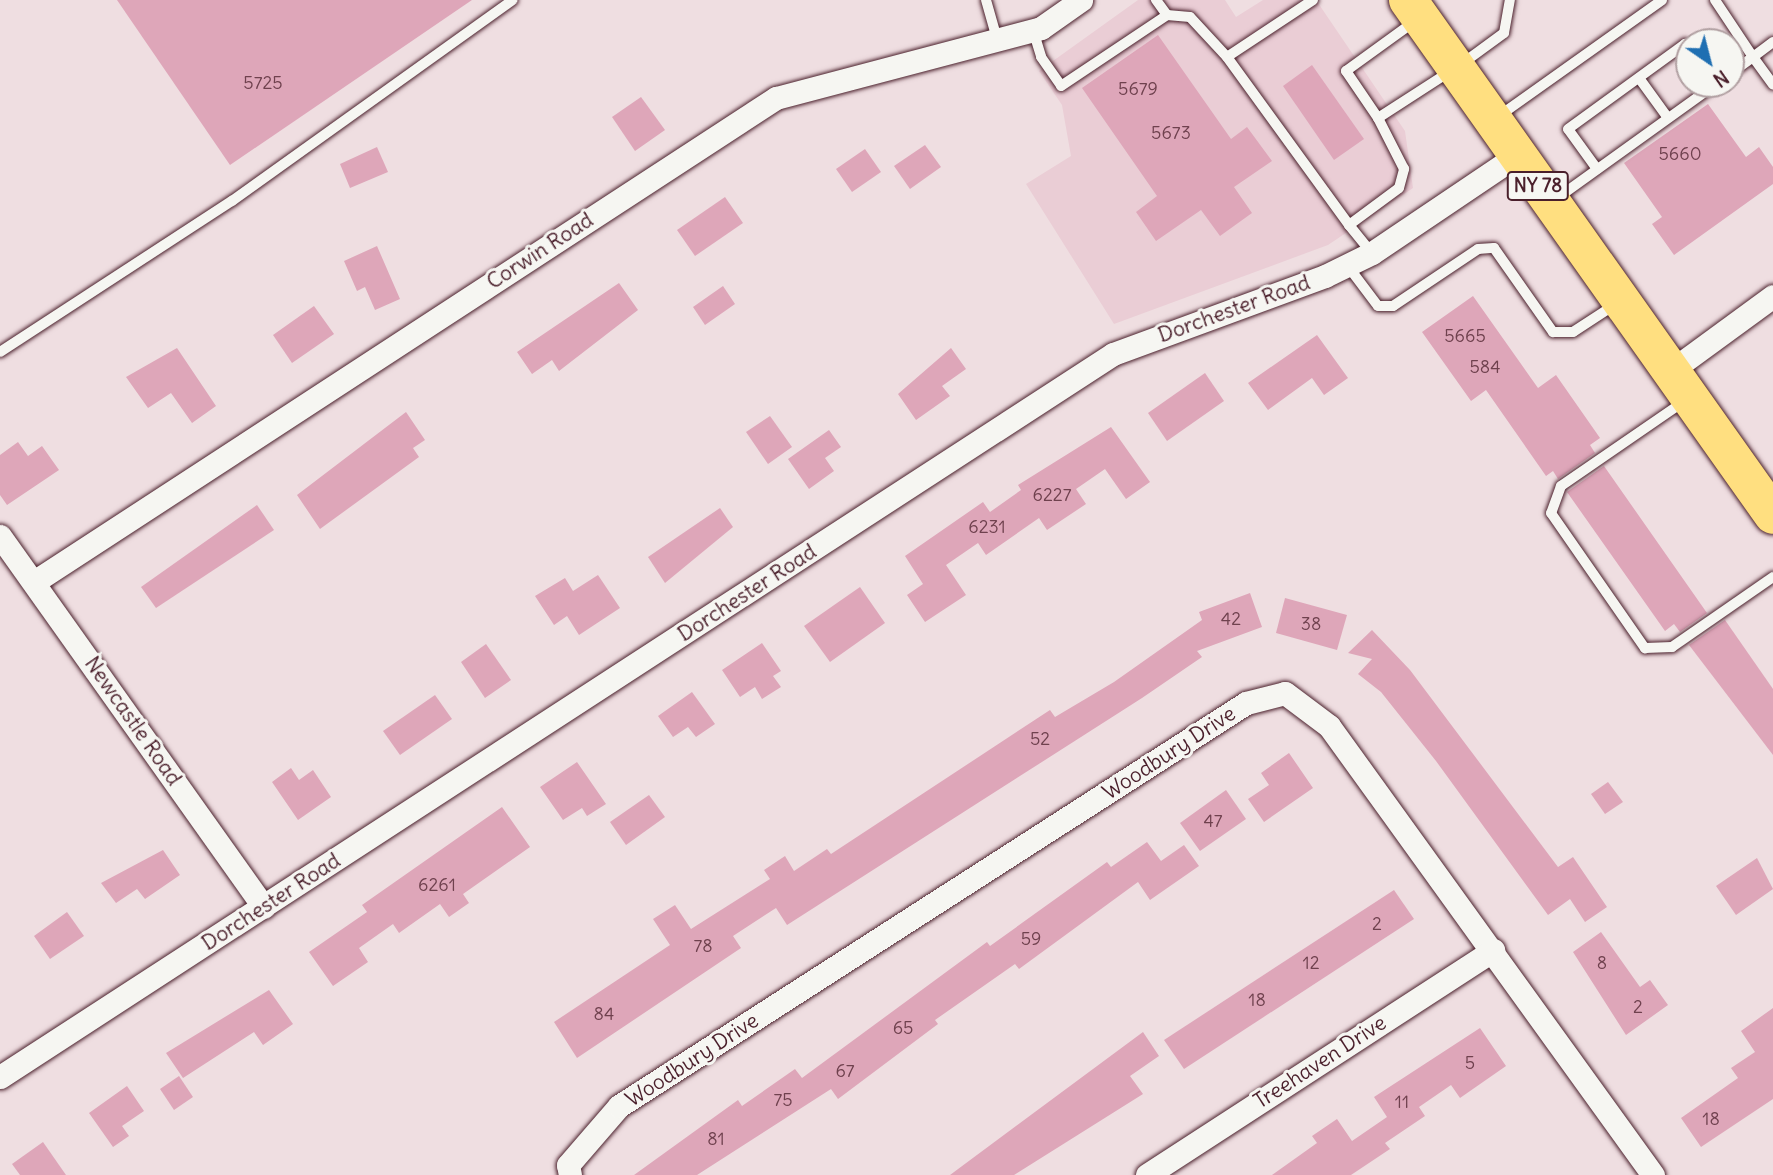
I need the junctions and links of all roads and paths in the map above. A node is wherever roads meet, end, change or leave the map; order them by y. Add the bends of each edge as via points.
1 (513, 0) edge
2 (986, 0) edge
3 (1081, 0) edge
4 (1156, 0) edge
5 (1313, 0) edge
6 (1510, 0) edge
7 (1662, 0) edge
8 (1715, 0) edge
9 (1414, 9) edge
10 (1167, 15) junction
11 (1034, 30) junction
12 (997, 40) junction
13 (1773, 42) edge
14 (1675, 51) edge
15 (1227, 57) junction
16 (1753, 57) junction
17 (1745, 63) edge
18 (1456, 68) junction
19 (1639, 78) junction
20 (1773, 85) edge
21 (1695, 98) edge
22 (1378, 118) junction
23 (1668, 118) junction
24 (1493, 121) junction
25 (1517, 156) junction
26 (1597, 169) junction
27 (1551, 203) junction
28 (1349, 225) junction
29 (1372, 253) junction
30 (1347, 265) junction
31 (1773, 296) edge
32 (1622, 301) junction
33 (0, 352) edge
34 (1681, 383) junction
35 (1773, 515) edge
36 (0, 536) edge
37 (1773, 577) edge
38 (34, 582) junction
39 (264, 907) junction
40 (1493, 950) junction
41 (0, 1077) edge
42 (570, 1175) edge
43 (1147, 1175) edge
44 (1653, 1175) edge

1 - 33 lane via 232,201
2 - 12 lane
3 - 11 street, Corwin Road
4 - 10 lane
5 - 15 lane
6 - 18 lane via 1504,33
7 - 24 lane
8 - 16 lane
9 - 18 highway, NY 78
9 - 22 lane via 1346,71
10 - 11 lane via 1061,86 1041,57
10 - 15 lane via 1190,17
11 - 12 street, Corwin Road
12 - 38 street, Corwin Road via 776,98
13 - 16 lane
14 - 19 lane
15 - 28 lane
16 - 17 lane
16 - 20 lane
18 - 22 lane
18 - 24 highway, NY 78
19 - 23 lane
19 - 26 lane via 1568,129
21 - 23 lane
22 - 28 lane via 1404,169 1399,188
23 - 26 lane
24 - 25 highway, NY 78
25 - 27 highway, NY 78
25 - 29 street, Dorchester Road
26 - 27 lane
27 - 32 highway, NY 78
28 - 29 lane
29 - 30 street, Dorchester Road
30 - 32 lane via 1378,306 1393,306 1478,249 1494,248 1553,332 1573,332
30 - 39 street, Dorchester Road via 1113,354
31 - 34 street
32 - 34 highway, NY 78
34 - 35 highway, NY 78
34 - 37 lane via 1561,486 1551,513 1645,648 1672,647
36 - 38 street, Newcastle Road
38 - 39 street, Newcastle Road
39 - 41 street, Dorchester Road
40 - 42 street, Woodbury Drive via 1329,726 1285,693 1246,704 619,1107 568,1165
40 - 43 street, Treehaven Drive
40 - 44 street, Woodbury Drive

